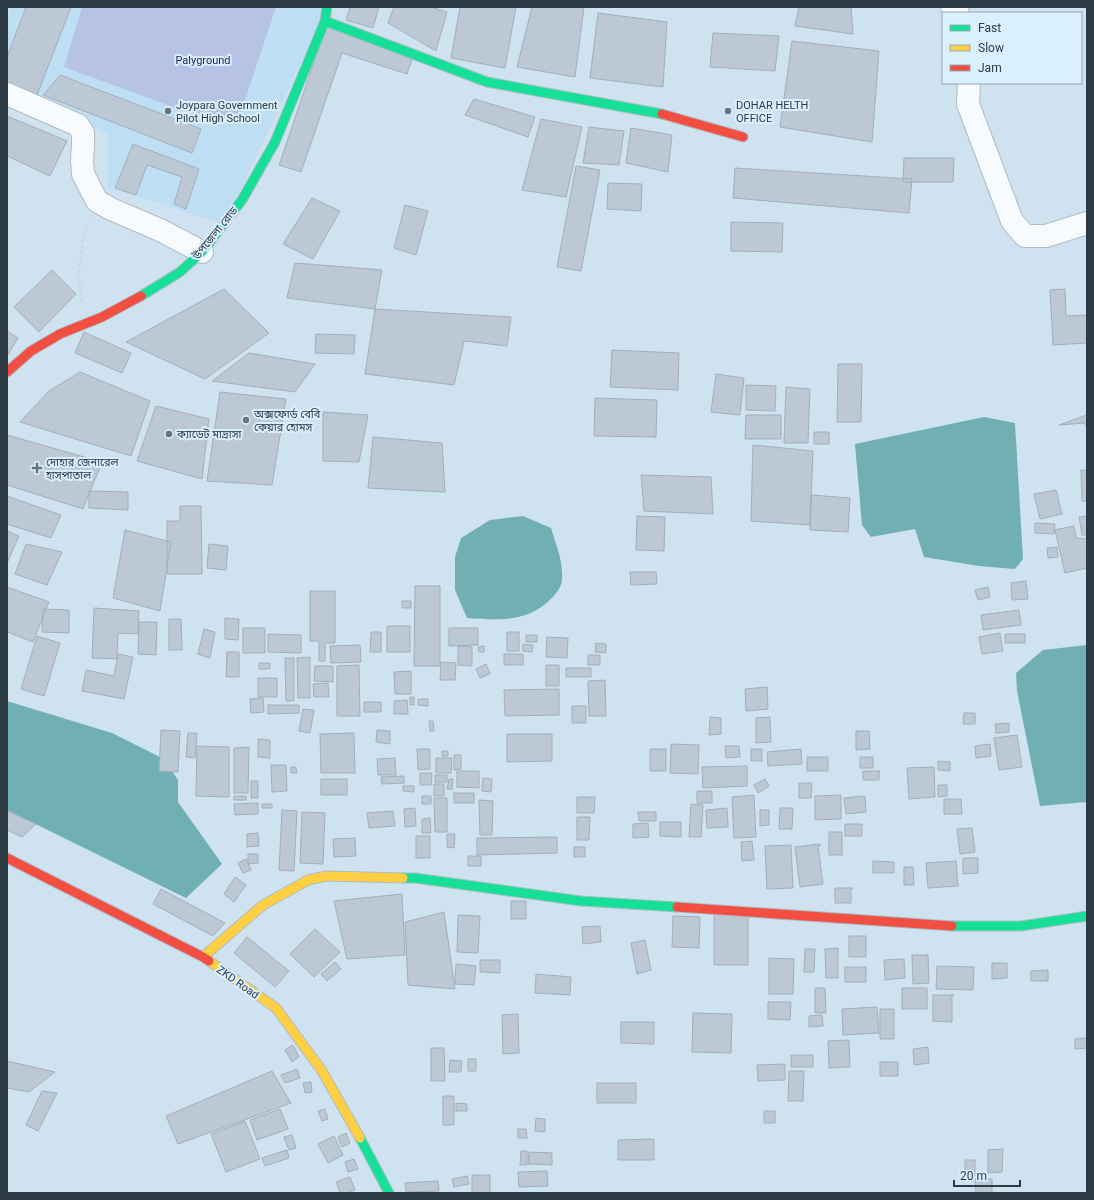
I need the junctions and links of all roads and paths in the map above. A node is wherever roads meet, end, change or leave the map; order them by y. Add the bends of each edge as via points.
1 (327, 7) edge
2 (325, 21) junction
3 (969, 84) edge
4 (7, 94) edge
5 (743, 137) dead end
6 (97, 201) junction
7 (1087, 223) edge
8 (202, 252) junction
9 (102, 317) junction
10 (7, 372) edge
11 (7, 858) edge
12 (1087, 916) edge
13 (203, 958) junction
14 (389, 1193) edge

1 - 2 street, উপজেলা রোড
2 - 5 street via 487,82 670,116
2 - 8 street, উপজেলা রোড via 275,142 242,200
3 - 7 street via 968,104 1012,221 1025,236 1046,236
4 - 6 street via 78,125 83,133 83,174
6 - 8 street
6 - 9 path via 83,238 79,269 80,303
8 - 9 street, উপজেলা রোড via 180,272
9 - 10 street, উপজেলা রোড via 60,334 31,351
11 - 13 street, ZKD Road
12 - 13 street via 1021,926 956,926 581,901 415,878 327,876 308,880 263,905
13 - 14 street, ZKD Road via 276,1008 322,1071

